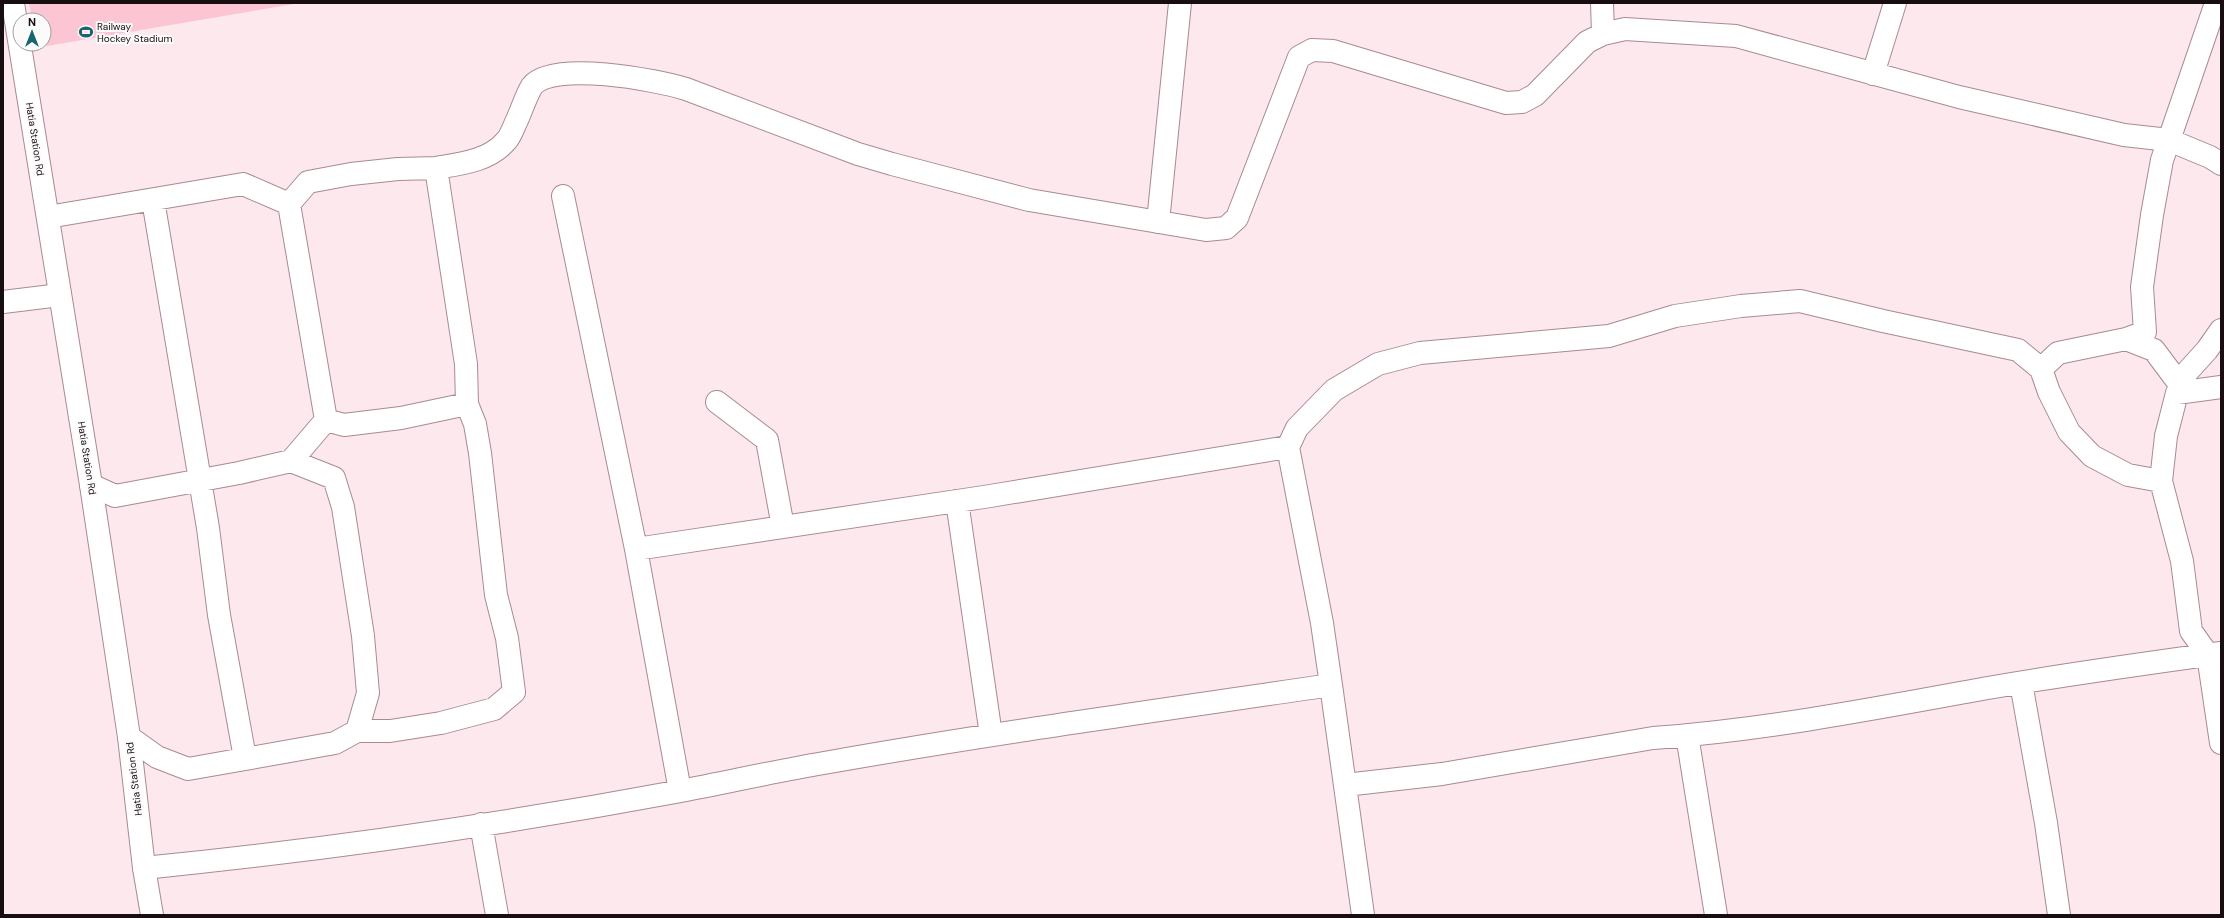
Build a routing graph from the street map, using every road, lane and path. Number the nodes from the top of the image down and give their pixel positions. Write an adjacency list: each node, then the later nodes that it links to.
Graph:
1 (12, 3): 14 (street, Hatia Station Rd)
2 (1180, 3): 15 (street)
3 (1602, 3): 6 (street)
4 (1895, 3): 7 (street)
5 (2216, 3): 8 (street)
6 (1603, 34): 7 (street); 15 (street)
7 (1872, 74): 8 (street)
8 (2170, 140): 9 (street); 19 (street)
9 (2221, 164)
10 (436, 168): 13 (street); 15 (street); 24 (street)
11 (563, 196): 33 (street)
12 (153, 200): 13 (street); 14 (street); 28 (street)
13 (289, 204): 25 (street)
14 (48, 217): 16 (street, Hatia Station Rd)
15 (1158, 222)
16 (60, 295): 17 (street); 30 (street, Hatia Station Rd)
17 (3, 302)
18 (2221, 330): 22 (street)
19 (2126, 339): 20 (street); 22 (street)
20 (2041, 368): 26 (street); 29 (street)
21 (2221, 387): 22 (street)
22 (2177, 388): 29 (street)
23 (717, 402): 32 (street)
24 (467, 404): 25 (street); 37 (street)
25 (326, 420): 27 (street)
26 (1288, 447): 31 (street); 36 (street)
27 (291, 461): 28 (street); 37 (street)
28 (199, 481): 30 (street); 42 (street)
29 (2160, 481): 34 (street)
30 (91, 485): 40 (street, Hatia Station Rd)
31 (956, 500): 32 (street); 38 (street)
32 (783, 527): 33 (street)
33 (636, 549): 44 (street)
34 (2214, 654): 35 (street); 41 (street)
35 (2021, 683): 39 (street); 51 (street)
36 (1331, 685): 38 (street); 43 (street)
37 (357, 731): 42 (street)
38 (991, 735): 44 (street)
39 (1687, 736): 43 (street); 50 (street)
40 (129, 737): 42 (street); 46 (street, Hatia Station Rd)
41 (2221, 743)
42 (245, 758)
43 (1345, 784): 49 (street)
44 (680, 791): 45 (street)
45 (481, 824): 46 (street); 48 (street)
46 (144, 868): 47 (street, Hatia Station Rd)
47 (152, 915)
48 (497, 915)
49 (1363, 915)
50 (1716, 915)
51 (2059, 915)

